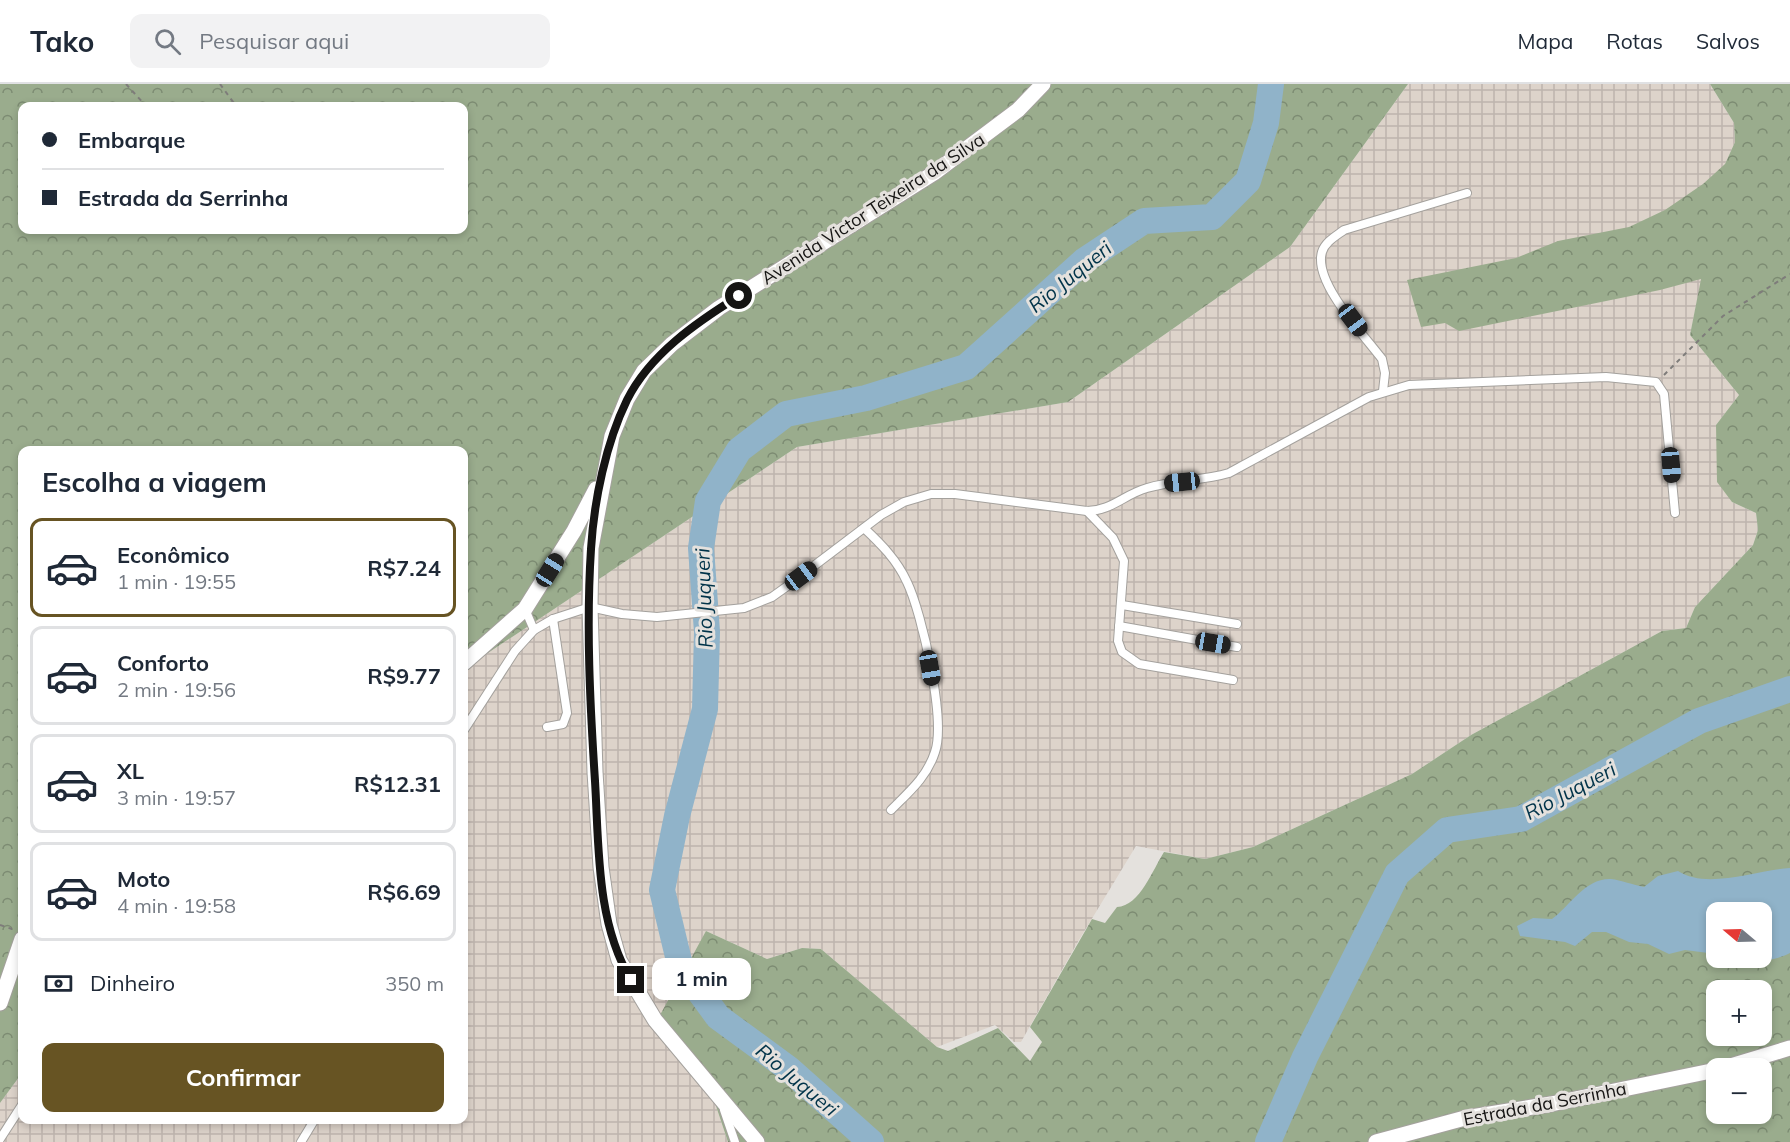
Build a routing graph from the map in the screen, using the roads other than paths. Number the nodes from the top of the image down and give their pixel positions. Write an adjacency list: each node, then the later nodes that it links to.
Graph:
1 (1043, 84): 4 (street, Avenida Victor Teixeira da Silva)
2 (1467, 193): 3 (lane)
3 (1383, 391): 5 (lane); 6 (lane)
4 (604, 473): 9 (street); 10 (street)
5 (1087, 511): 7 (lane); 8 (lane)
6 (1675, 513)
7 (864, 528): 9 (lane); 20 (lane)
8 (1122, 605): 12 (lane); 13 (lane)
9 (590, 607): 11 (lane); 26 (street)
10 (525, 609): 14 (lane); 16 (street)
11 (553, 619): 14 (lane); 19 (lane)
12 (1238, 624)
13 (1119, 626): 15 (lane); 17 (lane)
14 (534, 630): 18 (lane)
15 (1237, 647)
16 (468, 659)
17 (1233, 680)
18 (468, 724)
19 (547, 727)
20 (891, 810)
21 (18, 951): 22 (street)
22 (0, 1003)
23 (1790, 1048): 24 (street)
24 (1758, 1058)
25 (1706, 1072): 33 (street, Estrada da Serrinha)
26 (719, 1094): 31 (lane); 32 (street)
27 (18, 1112): 29 (lane)
28 (312, 1124): 30 (lane)
29 (0, 1139)
30 (301, 1142)
31 (735, 1142)
32 (757, 1142)
33 (1376, 1142)

